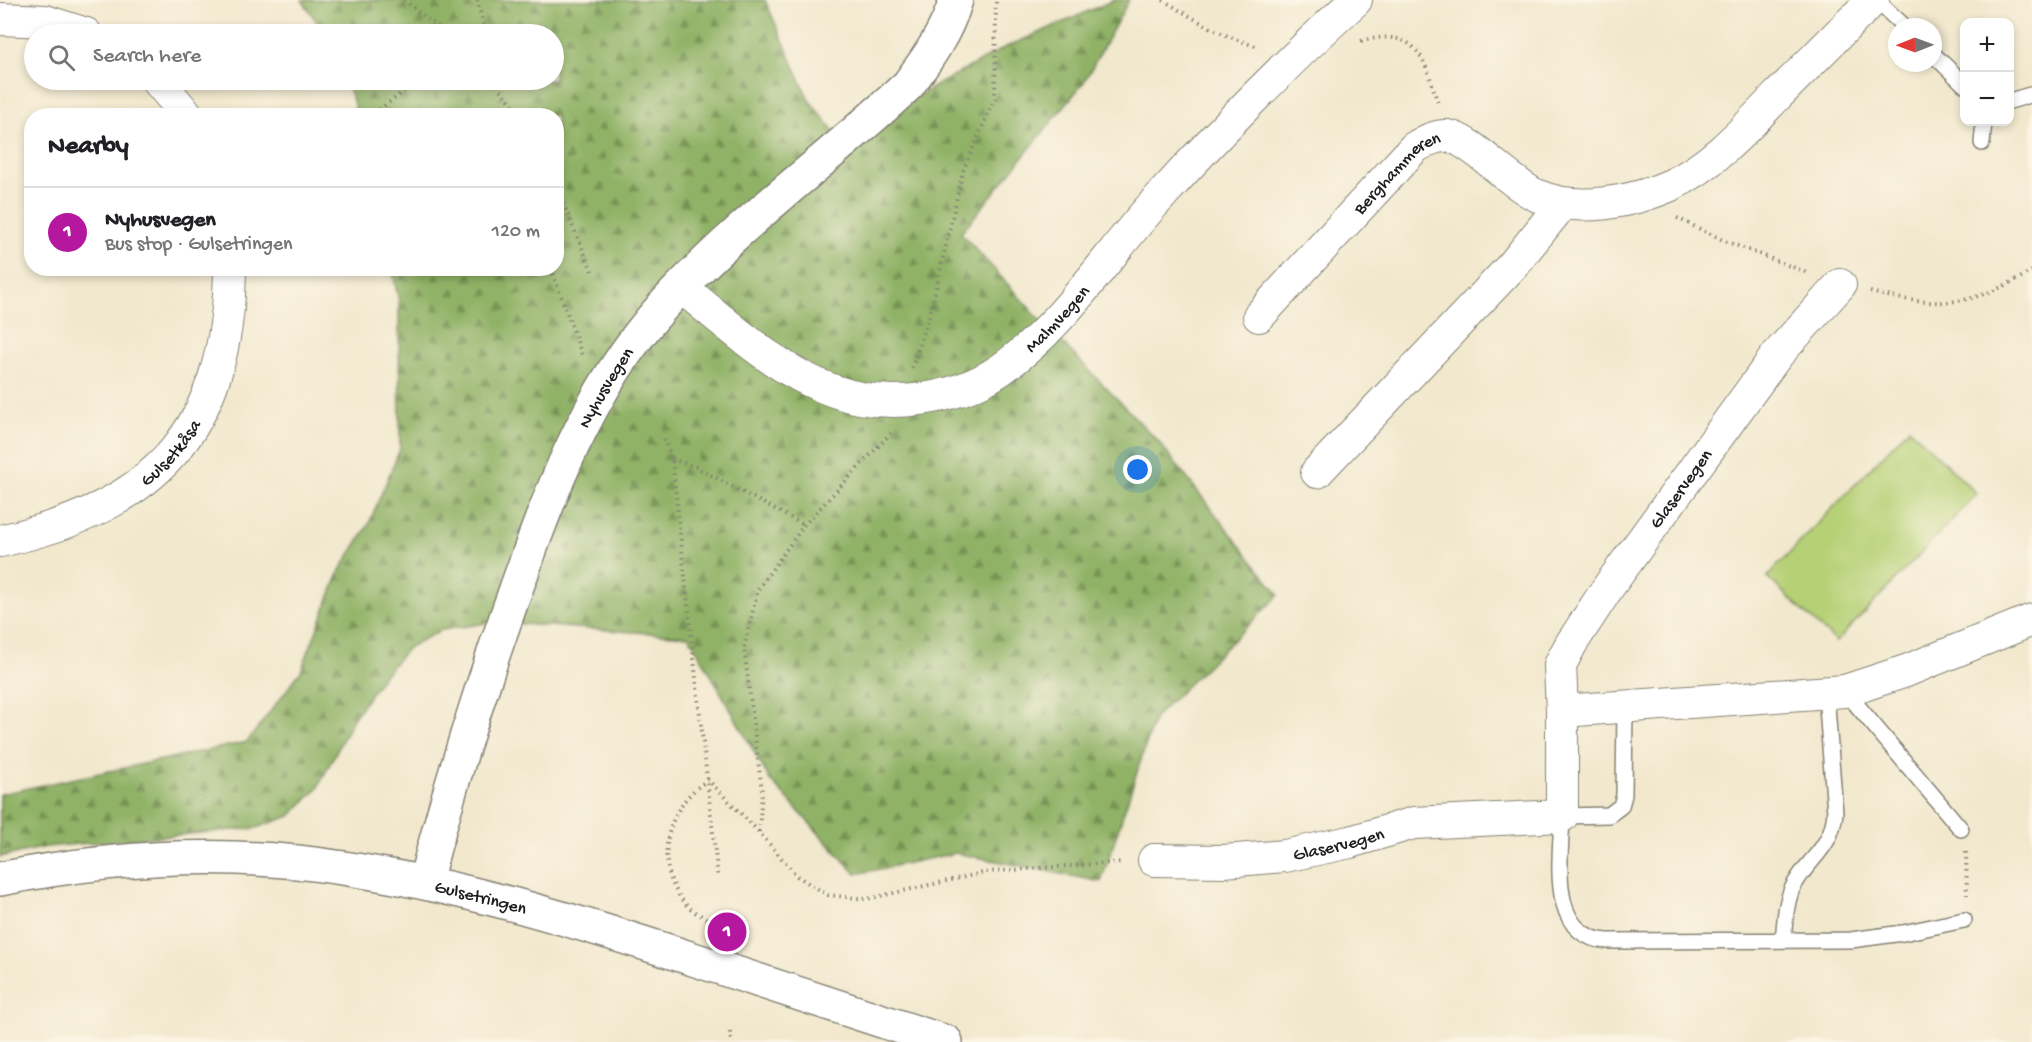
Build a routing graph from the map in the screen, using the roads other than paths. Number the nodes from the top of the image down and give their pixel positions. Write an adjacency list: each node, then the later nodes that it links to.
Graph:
1 (956, 0): 18 (street, Nyhusvegen)
2 (1356, 0): 18 (street, Malmvegen)
3 (1875, 0): 4 (lane); 15 (street, Berghammeren)
4 (1895, 18)
5 (0, 19): 6 (street)
6 (54, 24)
7 (1942, 62): 8 (lane)
8 (1960, 79)
9 (166, 90): 12 (street)
10 (2030, 95): 11 (lane)
11 (2014, 100)
12 (181, 108)
13 (1984, 126): 14 (lane)
14 (1982, 143)
15 (1562, 204): 19 (street, Berghammeren); 20 (street)
16 (230, 276): 21 (street, Gulsetkåsa)
17 (1840, 285): 25 (street, Glaservegen)
18 (681, 287): 30 (street, Nyhusvegen)
19 (1258, 316)
20 (1317, 472)
21 (0, 541)
22 (2032, 620): 23 (street)
23 (1836, 692): 24 (street); 27 (lane); 32 (lane)
24 (1625, 707): 25 (street); 26 (lane)
25 (1562, 711): 26 (street, Glaservegen)
26 (1562, 816): 28 (street, Glaservegen); 32 (lane)
27 (1961, 829)
28 (1154, 860)
29 (0, 879): 30 (street, Gulsetringen)
30 (425, 882): 33 (street, Gulsetringen)
31 (1964, 920): 32 (lane)
32 (1784, 940)
33 (946, 1042)

